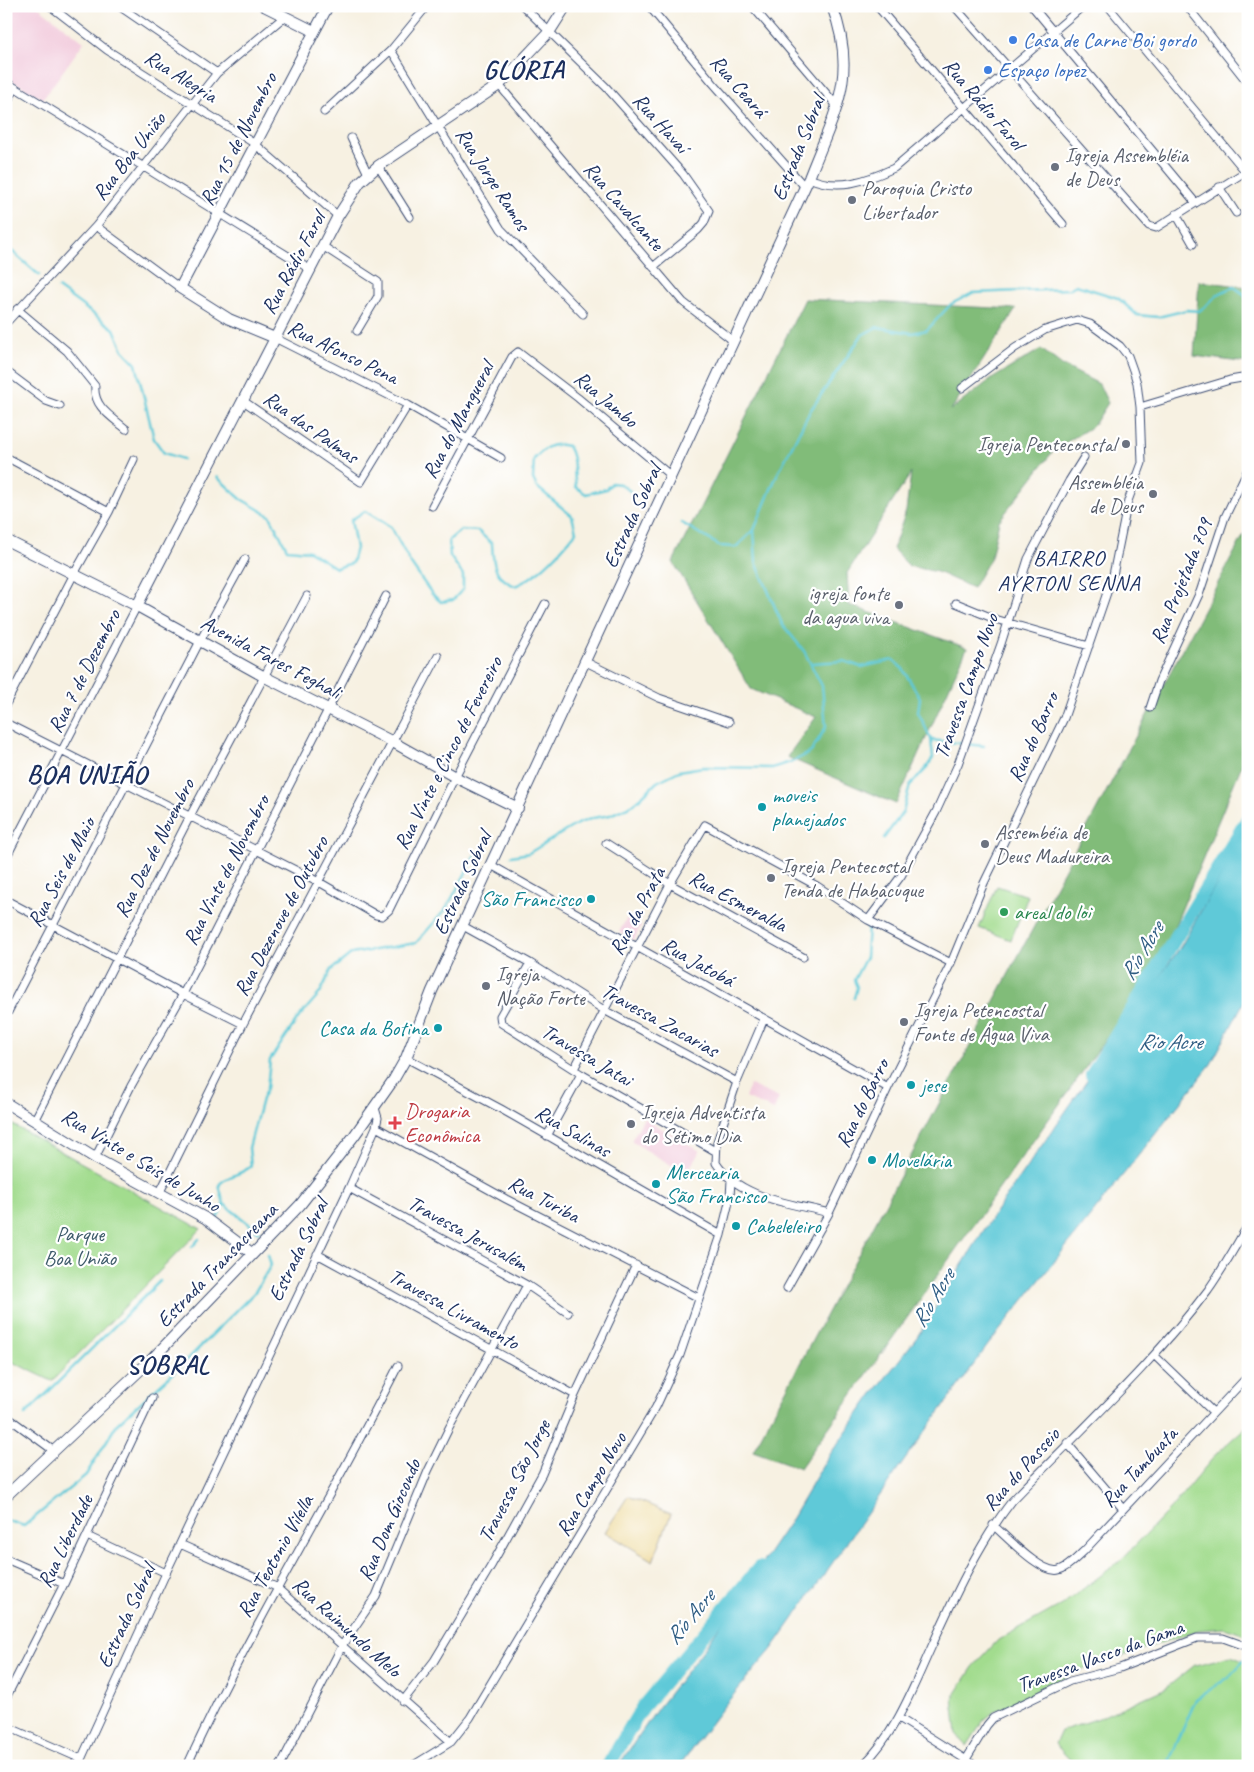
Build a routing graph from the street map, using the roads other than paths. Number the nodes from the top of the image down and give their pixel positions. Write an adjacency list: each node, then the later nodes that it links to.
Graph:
1 (50, 6): 29 (street, Rua Alegria)
2 (119, 6): 23 (street)
3 (264, 6): 17 (street)
4 (328, 6): 18 (street, Rua 15 de Novembro)
5 (427, 6): 21 (street)
6 (523, 6): 19 (street, Rua Havaí)
7 (566, 6): 19 (street, Rua Rádio Farol)
8 (649, 6): 40 (street, Rua Ceará)
9 (752, 6): 30 (street)
10 (832, 6): 30 (street, Estrada Sobral)
11 (877, 6): 31 (street, Rua Rádio Farol)
12 (954, 6): 22 (street)
13 (1032, 6): 20 (street)
14 (1083, 6): 20 (street)
15 (1108, 6): 38 (street)
16 (1187, 6): 25 (street)
17 (284, 17): 18 (street); 23 (street, Rua Boa União)
18 (314, 31): 35 (street, Rua 15 de Novembro)
19 (550, 31): 26 (street, Rua Rádio Farol); 52 (street, Rua Havaí)
20 (1054, 31): 22 (street); 42 (street)
21 (390, 50): 32 (street); 33 (street, Rua Jorge Ramos)
22 (1009, 69): 31 (street); 44 (street)
23 (217, 73): 29 (street, Rua Boa União)
24 (6, 82): 27 (street)
25 (1248, 83)
26 (499, 85): 33 (street, Rua Rádio Farol); 52 (street, Rua Cavalcante)
27 (16, 88): 28 (street); 37 (street)
28 (6, 103)
29 (192, 104): 35 (street, Rua Alegria); 37 (street, Rua Boa União)
30 (837, 106): 40 (street, Estrada Sobral)
31 (965, 108): 40 (street); 48 (street, Rua Rádio Farol)
32 (324, 112)
33 (437, 125): 36 (street, Rua Rádio Farol); 56 (street, Rua Jorge Ramos)
34 (351, 138): 39 (street)
35 (255, 144): 45 (street, Rua 15 de Novembro); 46 (street, Rua Alegria)
36 (378, 166): 39 (street, Rua Rádio Farol); 47 (street)
37 (143, 168): 45 (street); 49 (street, Rua Boa União)
38 (1246, 170): 41 (street)
39 (368, 174): 46 (street, Rua Rádio Farol)
40 (807, 183): 60 (street, Estrada Sobral)
41 (1219, 187): 42 (street); 43 (street)
42 (1195, 202): 44 (street)
43 (1236, 213)
44 (1176, 214): 50 (street)
45 (220, 215): 53 (street); 54 (street, Rua 15 de Novembro)
46 (338, 216): 51 (street, Rua Rádio Farol)
47 (410, 217)
48 (1063, 224)
49 (96, 226): 54 (street, Rua Afonso Pena); 55 (street, Rua Boa União)
50 (1193, 244)
51 (324, 247): 53 (street, Rua Rádio Farol); 58 (street)
52 (653, 267): 60 (street, Rua Cavalcante)
53 (311, 270): 59 (street, Rua Rádio Farol)
54 (180, 288): 59 (street, Rua Afonso Pena)
55 (17, 309): 57 (street, Rua Boa União); 69 (street)
56 (583, 314)
57 (6, 323)
58 (357, 331)
59 (275, 338): 65 (street, Rua Rádio Farol); 66 (street, Rua Afonso Pena)
60 (732, 340): 76 (street, Estrada Sobral)
61 (517, 353): 70 (street, Rua do Mangueral); 76 (street, Rua Jambo)
62 (6, 371): 67 (street)
63 (1248, 377): 68 (street)
64 (962, 388): 68 (street, Rua do Barro)
65 (242, 400): 66 (street, Rua das Palmas); 86 (street, Rua Rádio Farol)
66 (408, 405): 70 (street, Rua Afonso Pena)
67 (60, 406)
68 (1140, 407): 89 (street, Rua do Barro)
69 (126, 429)
70 (468, 441): 74 (street, Rua Afonso Pena); 77 (street, Rua do Mangueral)
71 (6, 457): 78 (street)
72 (1084, 457): 87 (street, Travessa Campo Novo)
73 (134, 458): 78 (street)
74 (500, 458)
75 (1248, 469): 94 (street, Rua Projetada 709)
76 (671, 476): 91 (street, Estrada Sobral)
77 (432, 506)
78 (109, 512): 81 (street)
79 (7, 542): 81 (street, Avenida Fares Feghali)
80 (245, 559): 88 (street, Rua Seis de Maio)
81 (74, 574): 86 (street, Avenida Fares Feghali); 93 (street)
82 (308, 596): 92 (street, Rua Dez de Novembro)
83 (386, 596): 95 (street, Rua Vinte de Novembro)
84 (956, 603): 87 (street)
85 (545, 604): 100 (street, Rua Vinte e Cinco de Fevereiro)
86 (137, 606): 88 (street, Avenida Fares Feghali); 99 (street, Rua 7 de Dezembro)
87 (1008, 624): 89 (street); 111 (street, Travessa Campo Novo)
88 (200, 641): 92 (street, Avenida Fares Feghali); 101 (street, Rua Seis de Maio)
89 (1089, 646): 118 (street, Rua do Barro)
90 (438, 656): 98 (street, Rua Dezenove de Outubro)
91 (586, 662): 96 (street); 102 (street, Estrada Sobral)
92 (263, 676): 95 (street, Avenida Fares Feghali); 103 (street, Rua Dez de Novembro)
93 (6, 704)
94 (1150, 708)
95 (329, 709): 98 (street, Avenida Fares Feghali); 105 (street, Rua Vinte de Novembro)
96 (729, 722)
97 (6, 723): 99 (street)
98 (391, 741): 100 (street, Avenida Fares Feghali); 108 (street, Rua Dezenove de Outubro)
99 (62, 753): 101 (street); 106 (street, Rua 7 de Dezembro)
100 (455, 777): 102 (street, Avenida Fares Feghali); 108 (street, Rua Vinte e Cinco de Fevereiro)
101 (127, 784): 103 (street); 112 (street, Rua Seis de Maio)
102 (518, 808): 107 (street, Estrada Sobral)
103 (188, 818): 105 (street); 116 (street, Rua Dez de Novembro)
104 (606, 843): 109 (street, Rua Esmeralda)
105 (255, 851): 108 (street); 119 (street, Rua Vinte de Novembro)
106 (6, 858)
107 (491, 865): 113 (street, Estrada Sobral); 114 (street, Rua Jatobá)
108 (319, 882): 123 (street, Rua Dezenove de Outubro)
109 (670, 884): 111 (street, Rua da Prata); 114 (street, Rua da Prata); 115 (street, Rua Esmeralda)
110 (6, 900): 112 (street)
111 (868, 920): 118 (street)
112 (53, 924): 116 (street); 121 (street, Rua Seis de Maio)
113 (463, 926): 117 (street, Travessa Zacarias); 124 (street, Estrada Sobral)
114 (637, 948): 120 (street, Rua da Prata); 122 (street, Rua Jatobá)
115 (803, 956)
116 (117, 958): 119 (street); 131 (street, Rua Dez de Novembro)
117 (530, 963): 120 (street, Travessa Zacarias); 125 (street, Travessa Jatai)
118 (952, 963): 128 (street, Rua do Barro)
119 (183, 994): 123 (street); 135 (street, Rua Vinte de Novembro)
120 (604, 1010): 125 (street, Rua da Prata); 127 (street, Travessa Zacarias)
121 (6, 1016)
122 (764, 1019): 127 (street); 128 (street, Rua Jatobá)
123 (243, 1024): 138 (street, Rua Dezenove de Outubro)
124 (406, 1058): 130 (street, Estrada Sobral); 133 (street, Rua Salinas)
125 (574, 1069): 126 (street, Travessa Jatai)
126 (581, 1074): 133 (street); 134 (street, Travessa Jatai)
127 (738, 1082): 134 (street)
128 (888, 1088): 139 (street, Rua do Barro)
129 (6, 1102): 131 (street, Rua Vinte e Seis de Junho)
130 (375, 1108): 132 (street, Estrada Sobral); 142 (street, Estrada Transacreana)
131 (35, 1119): 135 (street, Rua Vinte e Seis de Junho)
132 (376, 1127): 137 (street, Estrada Sobral); 144 (street, Rua Turiba)
133 (547, 1136): 141 (street, Rua Salinas)
134 (715, 1151): 136 (street)
135 (95, 1158): 138 (street, Rua Vinte e Seis de Junho)
136 (731, 1180): 139 (street); 141 (street, Rua Campo Novo)
137 (349, 1188): 143 (street, Estrada Sobral); 145 (street, Travessa Jerusalém)
138 (159, 1194): 142 (street, Rua Vinte e Seis de Junho)
139 (830, 1213): 146 (street, Rua do Barro)
140 (1248, 1225): 150 (street, Rua do Passeio)
141 (721, 1235): 147 (street, Rua Campo Novo)
142 (253, 1254): 158 (street, Estrada Transacreana)
143 (317, 1254): 149 (street, Travessa Livramento); 163 (street, Estrada Sobral)
144 (636, 1265): 147 (street, Rua Turiba); 153 (street, Travessa São Jorge)
145 (527, 1285): 148 (street, Travessa Jerusalém); 149 (street, Rua Dom Giocondo)
146 (787, 1288)
147 (699, 1298): 174 (street, Rua Campo Novo)
148 (568, 1313)
149 (491, 1348): 153 (street, Travessa Livramento); 168 (street, Rua Dom Giocondo)
150 (1154, 1355): 155 (street); 157 (street, Rua do Passeio)
151 (398, 1366): 167 (street, Rua Teotonio Vilella)
152 (1248, 1376): 155 (street, Rua Tambuata)
153 (575, 1395): 171 (street, Travessa São Jorge)
154 (152, 1398): 162 (street, Rua Liberdade)
155 (1213, 1412): 160 (street, Rua Tambuata)
156 (6, 1416): 158 (street)
157 (1067, 1443): 160 (street); 161 (street, Rua do Passeio)
158 (54, 1451): 159 (street, Estrada Transacreana)
159 (6, 1496)
160 (1123, 1509): 161 (street, Rua Tambuata)
161 (994, 1525): 172 (street, Rua do Passeio)
162 (87, 1536): 165 (street); 166 (street, Rua Liberdade)
163 (180, 1544): 165 (street, Estrada Sobral); 167 (street, Rua Raimundo Melo)
164 (6, 1559): 166 (street)
165 (166, 1573): 176 (street, Estrada Sobral)
166 (64, 1584): 170 (street, Rua Liberdade)
167 (276, 1587): 168 (street, Rua Raimundo Melo); 177 (street, Rua Teotonio Vilella)
168 (343, 1644): 171 (street, Rua Raimundo Melo); 178 (street, Rua Dom Giocondo)
169 (1248, 1647): 175 (street, Travessa Vasco da Gama)
170 (6, 1698)
171 (403, 1701): 174 (street, Rua Raimundo Melo)
172 (900, 1718): 175 (street); 180 (street, Rua do Passeio)
173 (6, 1726): 176 (street)
174 (451, 1742): 179 (street, Rua Campo Novo)
175 (968, 1760): 181 (street, Travessa Vasco da Gama); 182 (street)
176 (80, 1762)
177 (187, 1766)
178 (280, 1766)
179 (412, 1766)
180 (862, 1766)
181 (962, 1766)
182 (976, 1766)

